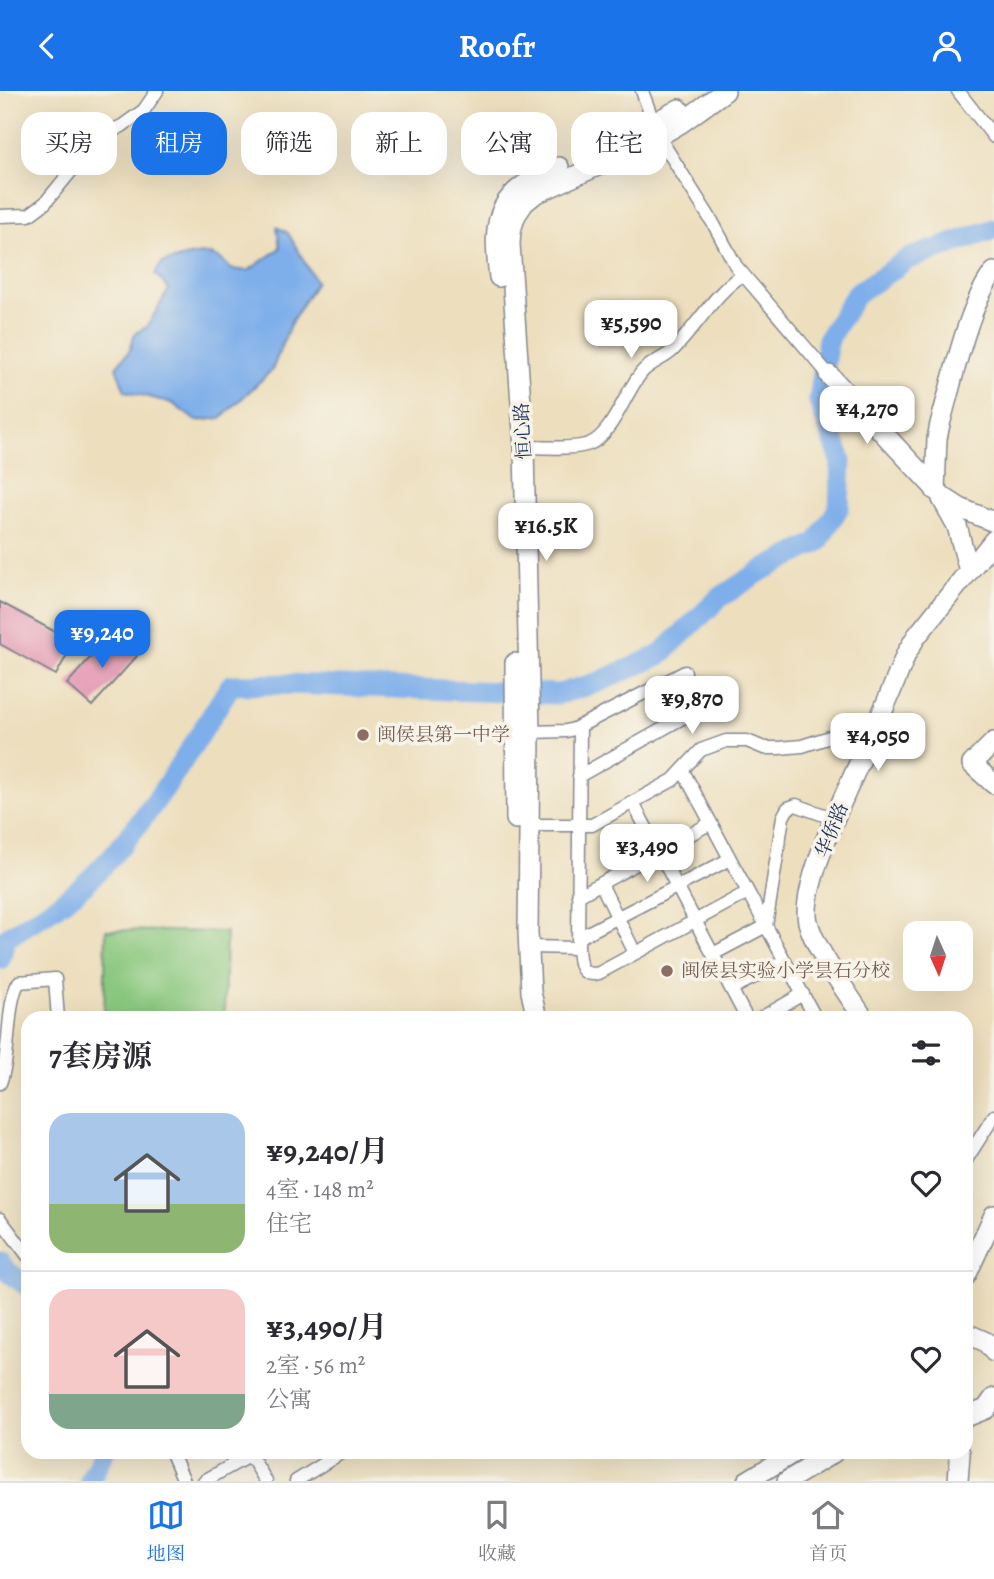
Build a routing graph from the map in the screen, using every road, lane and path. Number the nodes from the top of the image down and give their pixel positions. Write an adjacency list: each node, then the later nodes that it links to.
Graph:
1 (157, 91): 13 (street)
2 (642, 91): 6 (street)
3 (704, 91): 7 (main road, 恒心路)
4 (725, 91): 8 (main road, 恒心路)
5 (958, 91): 9 (street)
6 (650, 112)
7 (667, 120)
8 (667, 124)
9 (994, 137)
10 (667, 149): 15 (street)
11 (571, 164): 23 (main road, 恒心路)
12 (571, 175): 17 (main road, 恒心路)
13 (0, 216)
14 (994, 272): 18 (main road)
15 (742, 275): 16 (street); 17 (street)
16 (823, 369): 18 (main road)
17 (524, 447): 23 (main road, 恒心路)
18 (935, 490): 19 (main road); 21 (main road)
19 (994, 522)
20 (994, 540): 21 (main road, 华侨路)
21 (970, 571): 29 (main road, 华侨路)
22 (685, 672): 26 (street)
23 (522, 680): 24 (main road, 恒心路)
24 (522, 706): 27 (main road, 恒心路); 55 (main road, 恒心路)
25 (700, 709): 31 (street)
26 (580, 726): 27 (street); 31 (street)
27 (530, 732): 36 (main road, 恒心路)
28 (994, 742): 32 (main road)
29 (866, 750): 30 (street); 34 (main road, 华侨路)
30 (683, 771): 33 (street); 35 (street)
31 (579, 776): 37 (street)
32 (994, 784)
33 (633, 803): 37 (street); 38 (street)
34 (835, 819): 46 (street); 60 (main road, 华侨路)
35 (711, 823): 38 (street); 39 (street)
36 (529, 825): 37 (street); 48 (main road, 恒心路)
37 (578, 825): 43 (street)
38 (659, 852): 40 (street); 41 (street)
39 (730, 859): 41 (street); 42 (street)
40 (601, 884): 43 (street); 44 (street)
41 (677, 887): 44 (street); 45 (street)
42 (748, 892): 45 (street); 46 (street)
43 (578, 896): 47 (street)
44 (618, 918): 47 (street); 49 (street)
45 (695, 920): 49 (street); 50 (street)
46 (766, 926): 50 (street); 51 (street)
47 (578, 943): 48 (street); 49 (street)
48 (529, 947): 56 (main road, 恒心路)
49 (635, 953)
50 (713, 954): 52 (street)
51 (785, 961): 52 (street); 53 (street)
52 (731, 989): 57 (street)
53 (803, 994): 58 (street); 59 (street)
54 (57, 1011): 61 (street)
55 (524, 1011)
56 (535, 1011)
57 (743, 1011)
58 (774, 1011)
59 (812, 1011)
60 (859, 1011)
61 (0, 1083)
62 (994, 1116): 63 (street)
63 (973, 1149)
64 (994, 1215): 67 (main road)
65 (0, 1219): 66 (street)
66 (21, 1247)
67 (973, 1261)
68 (973, 1336): 69 (main road)
69 (991, 1344)
70 (991, 1406): 71 (main road)
71 (973, 1414)
72 (175, 1459): 80 (street)
73 (243, 1459): 81 (street)
74 (254, 1459): 82 (street)
75 (331, 1459): 83 (street)
76 (781, 1459): 84 (main road)
77 (823, 1459): 85 (main road)
78 (948, 1459): 86 (main road)
79 (960, 1459): 87 (main road)
80 (184, 1481)
81 (204, 1481)
82 (265, 1481)
83 (296, 1481)
84 (747, 1481)
85 (787, 1481)
86 (948, 1481)
87 (958, 1481)

